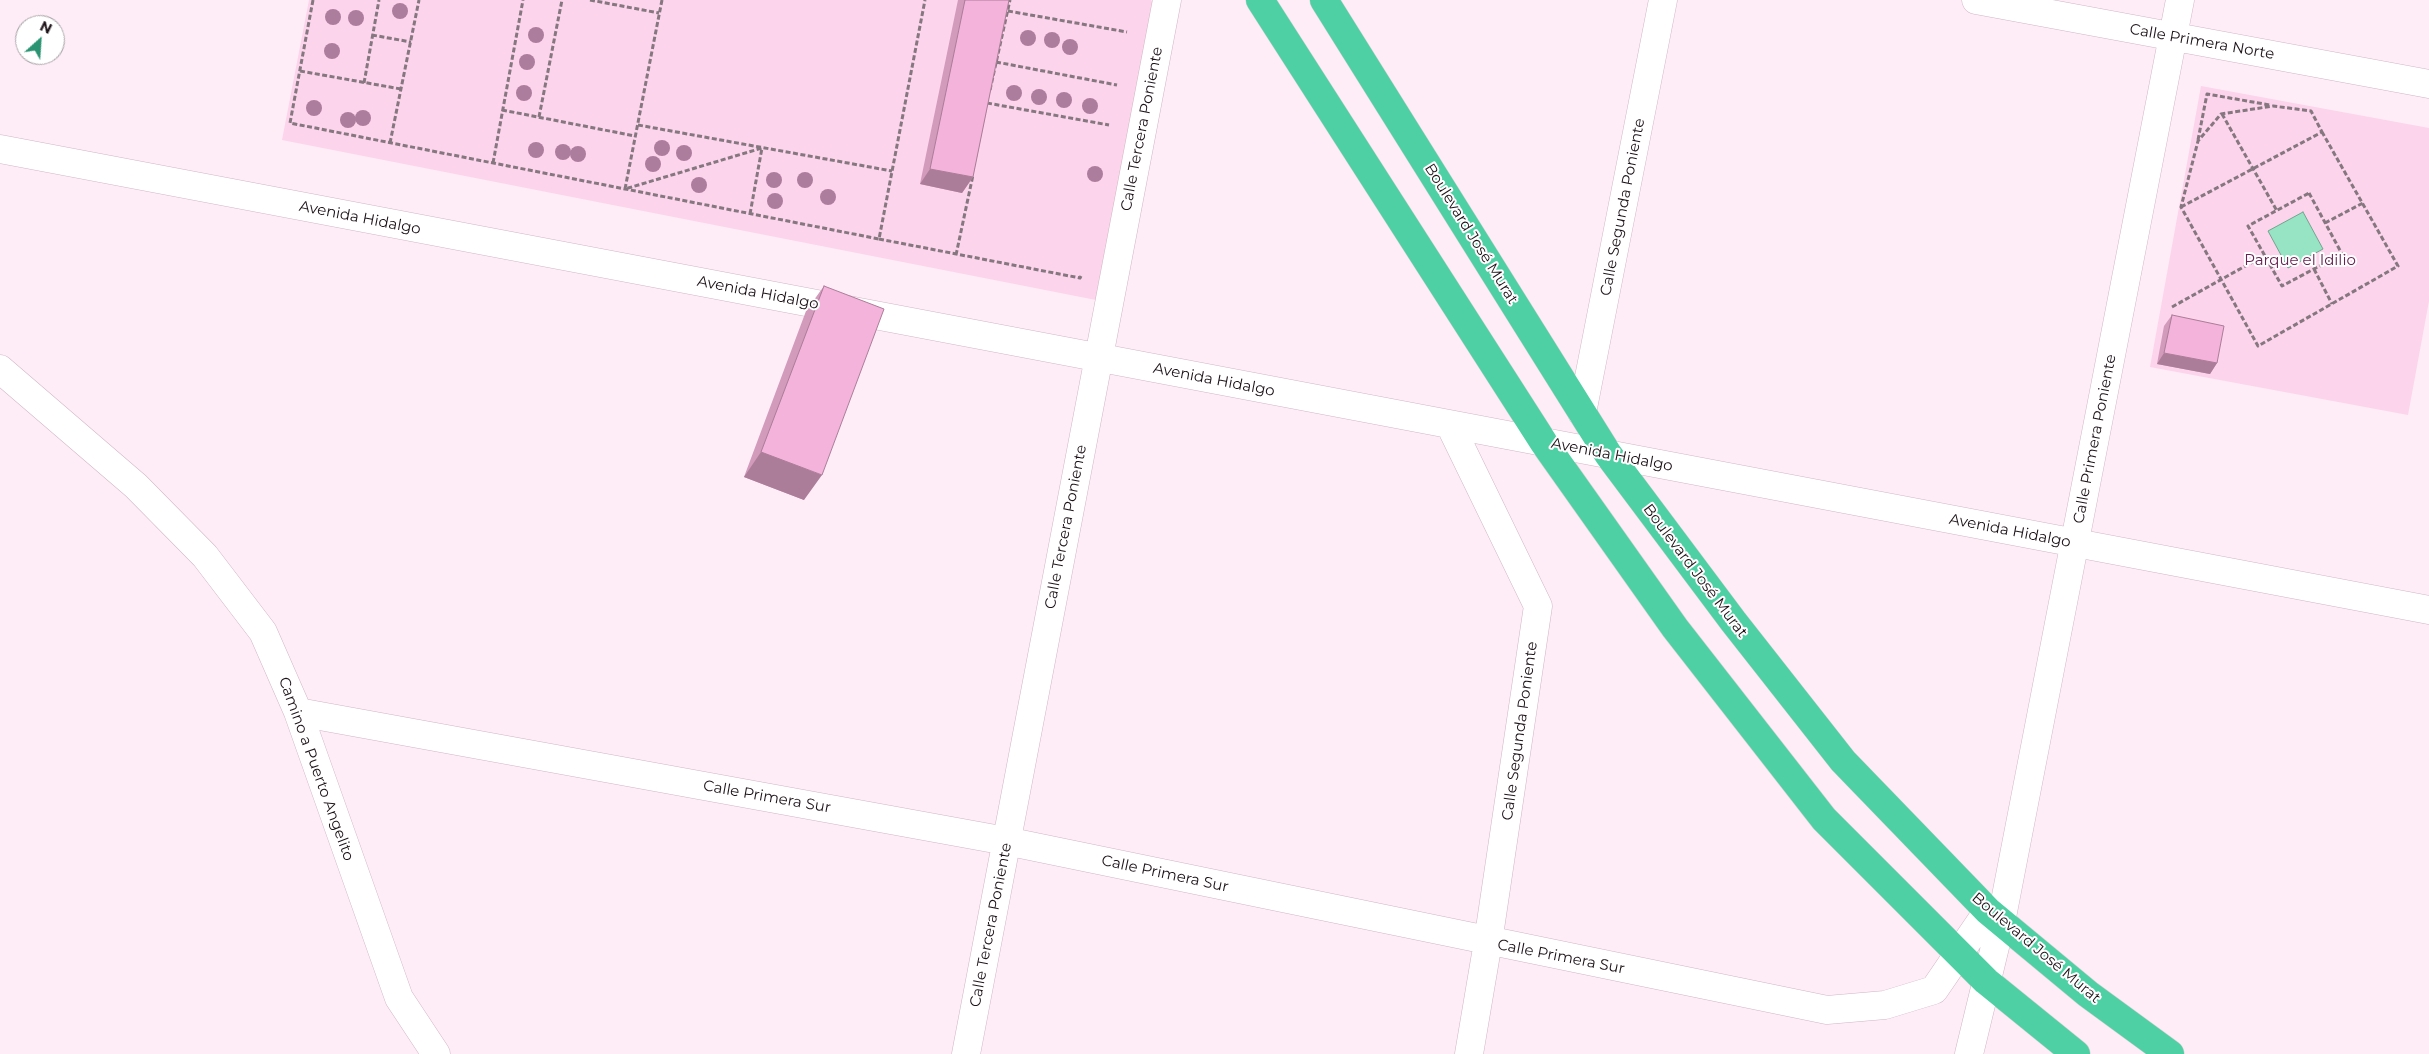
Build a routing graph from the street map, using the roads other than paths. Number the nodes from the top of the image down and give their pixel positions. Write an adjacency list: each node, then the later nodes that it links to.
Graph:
1 (1167, 0): 10 (street, Calle Tercera Poniente)
2 (1260, 0): 14 (highway)
3 (1324, 0): 12 (highway, Boulevard José Murat)
4 (1663, 0): 12 (street, Calle Segunda Poniente)
5 (1976, 0): 7 (street, Calle Primera Norte)
6 (2180, 0): 7 (street, Calle Primera Poniente)
7 (2173, 37): 8 (street, Calle Primera Norte); 16 (street, Calle Primera Poniente)
8 (2429, 84)
9 (0, 149): 10 (street, Avenida Hidalgo)
10 (1099, 358): 13 (street, Avenida Hidalgo); 19 (street, Calle Tercera Poniente)
11 (0, 369): 18 (street, Camino a Puerto Angelito)
12 (1582, 414): 15 (highway, Boulevard José Murat)
13 (1450, 425): 14 (street, Avenida Hidalgo); 21 (street, Calle Segunda Poniente)
14 (1544, 442): 15 (street, Avenida Hidalgo); 22 (highway)
15 (1608, 454): 16 (street, Avenida Hidalgo); 20 (highway, Boulevard José Murat)
16 (2075, 543): 17 (street, Avenida Hidalgo); 20 (street, Calle Primera Poniente)
17 (2429, 610)
18 (298, 712): 19 (street, Calle Primera Sur); 24 (street, Camino a Puerto Angelito)
19 (1006, 841): 21 (street, Calle Primera Sur); 25 (street, Calle Tercera Poniente)
20 (1995, 917): 22 (street, Calle Primera Sur); 23 (street, Calle Primera Poniente); 29 (highway, Boulevard José Murat)
21 (1488, 942): 22 (street, Calle Primera Sur); 26 (street, Calle Segunda Poniente)
22 (1958, 955): 23 (highway)
23 (1986, 981): 27 (street, Calle Primera Poniente); 28 (highway)
24 (436, 1054)
25 (966, 1054)
26 (1469, 1054)
27 (1969, 1054)
28 (2076, 1054)
29 (2170, 1054)

